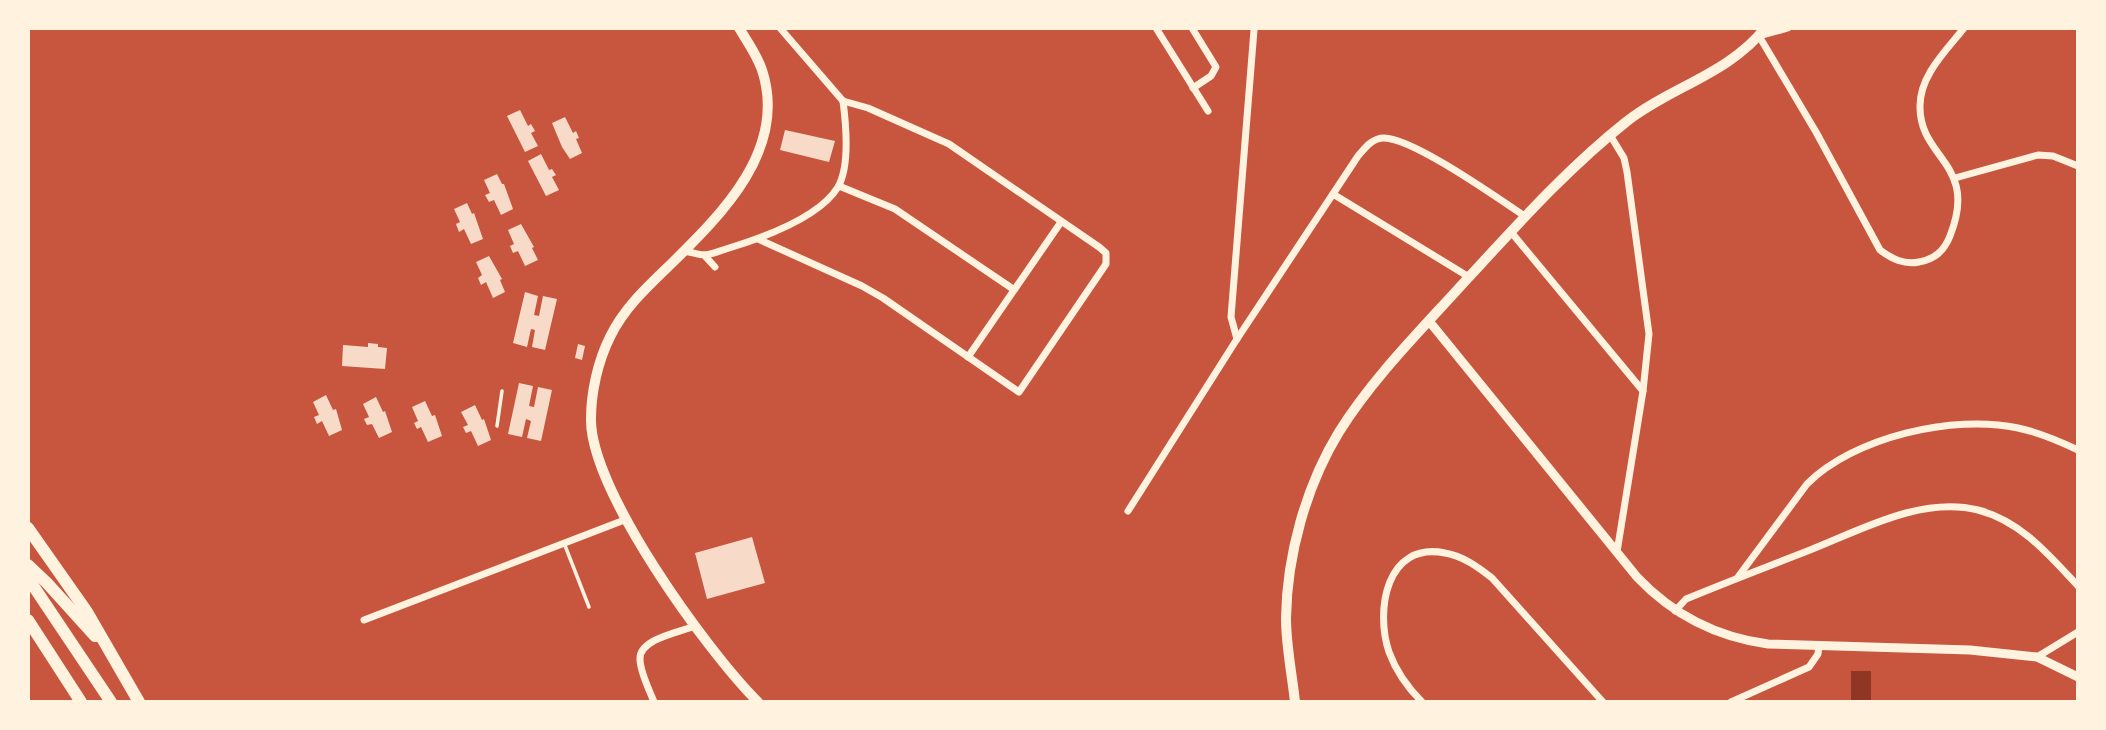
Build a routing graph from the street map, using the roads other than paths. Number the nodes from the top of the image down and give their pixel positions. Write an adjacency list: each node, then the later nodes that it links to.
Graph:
1 (739, 28): 21 (main road)
2 (780, 28): 10 (street)
3 (1156, 28): 9 (street)
4 (1192, 28): 9 (street)
5 (1788, 28): 8 (street)
6 (1964, 28): 14 (street)
7 (1254, 30): 27 (street)
8 (1762, 32): 12 (main road); 14 (street)
9 (1193, 88): 11 (street)
10 (843, 102): 15 (street); 18 (street)
11 (1208, 111)
12 (1610, 135): 17 (main road); 30 (street)
13 (2078, 166): 14 (street)
14 (1955, 178)
15 (839, 186): 20 (street); 25 (street)
16 (1333, 194): 17 (street); 24 (street); 27 (street)
17 (1526, 217): 19 (main road)
18 (1061, 222): 25 (street); 28 (street)
19 (1511, 232): 24 (main road); 30 (street)
20 (758, 239): 22 (street); 28 (street)
21 (684, 251): 22 (street); 34 (main road)
22 (704, 255): 23 (street)
23 (715, 267)
24 (1469, 277): 26 (main road)
25 (1013, 289): 28 (street)
26 (1429, 321): 37 (street); 57 (main road)
27 (1237, 339): 33 (street)
28 (968, 357)
29 (502, 391): 31 (lane)
30 (1643, 391): 37 (street)
31 (497, 426)
32 (2078, 450): 40 (street)
33 (1128, 511)
34 (627, 519): 36 (street); 46 (main road)
35 (28, 528): 49 (highway)
36 (564, 543): 42 (lane); 45 (street)
37 (1617, 552): 43 (street)
38 (28, 565): 49 (highway)
39 (28, 578): 53 (highway)
40 (1738, 578): 41 (street); 43 (street)
41 (2078, 586)
42 (589, 607)
43 (1675, 611): 48 (street)
44 (28, 620): 52 (highway)
45 (364, 620)
46 (695, 626): 55 (street); 56 (main road)
47 (2078, 632): 50 (street)
48 (1819, 646): 50 (street); 60 (street)
49 (114, 657): 54 (highway)
50 (2037, 657): 51 (street)
51 (2078, 677)
52 (81, 702)
53 (111, 702)
54 (139, 702)
55 (654, 702)
56 (758, 702)
57 (1295, 702)
58 (1422, 702): 59 (street)
59 (1604, 702)
60 (1731, 702)

